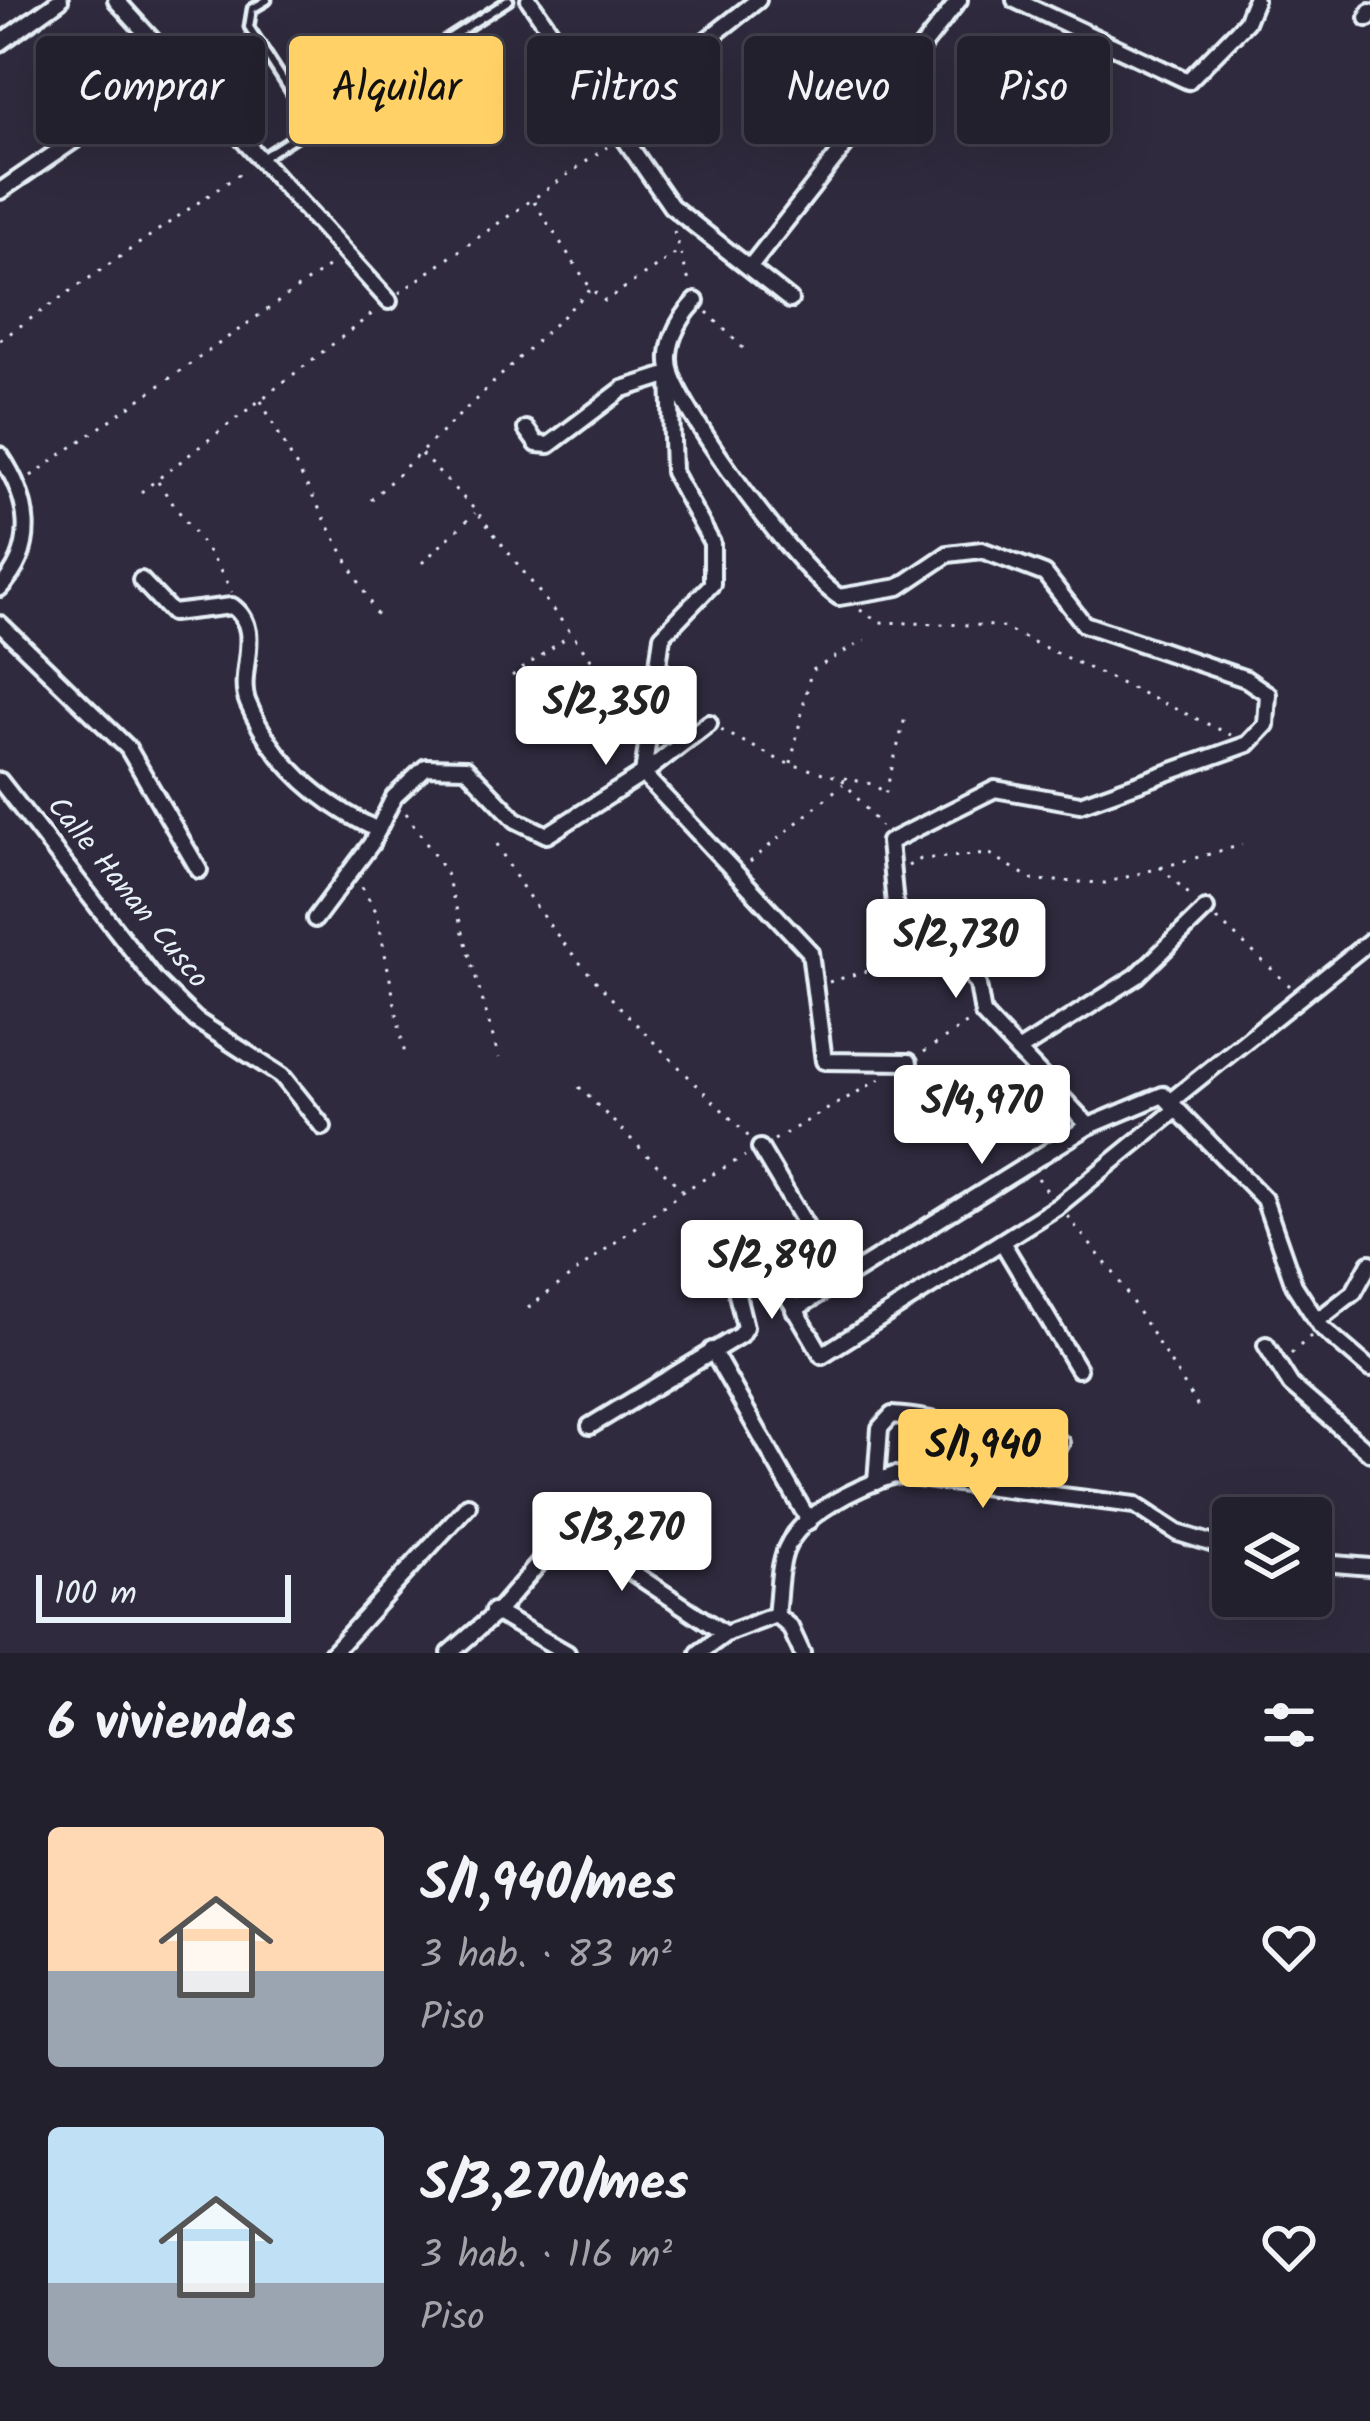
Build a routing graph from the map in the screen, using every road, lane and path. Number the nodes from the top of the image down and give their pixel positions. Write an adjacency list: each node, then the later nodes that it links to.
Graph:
1 (60, 0): 16 (street)
2 (116, 0): 12 (street)
3 (267, 0): 17 (lane)
4 (509, 0): 13 (lane)
5 (529, 0): 14 (street)
6 (758, 0): 15 (street)
7 (1015, 0): 11 (street)
8 (1049, 0): 11 (street)
9 (1255, 0): 11 (street)
10 (955, 1): 27 (street)
11 (1039, 15)
12 (148, 36)
13 (452, 36)
14 (553, 36)
15 (712, 36)
16 (0, 43)
17 (289, 89)
18 (289, 140): 22 (lane)
19 (69, 144): 23 (street)
20 (246, 144): 22 (street)
21 (626, 144): 27 (street)
22 (260, 159): 26 (street); 32 (path)
23 (0, 191)
24 (533, 200): 28 (path)
25 (678, 252): 28 (path)
26 (346, 254): 30 (street); 39 (path)
27 (750, 268): 29 (street)
28 (591, 289): 36 (path)
29 (790, 300)
30 (388, 301)
31 (696, 301): 33 (street)
32 (0, 340)
33 (670, 374): 35 (street); 46 (street); 57 (street)
34 (260, 400): 47 (path)
35 (526, 429)
36 (420, 453): 40 (path); 41 (path)
37 (0, 454): 39 (street)
38 (157, 480): 45 (path)
39 (20, 484): 44 (street)
40 (371, 500)
41 (476, 512): 42 (path); 49 (path)
42 (422, 563)
43 (141, 580): 62 (street)
44 (0, 588)
45 (233, 593)
46 (839, 597): 55 (path); 55 (street)
47 (380, 621)
48 (0, 624): 66 (street)
49 (572, 634): 51 (path); 52 (path)
50 (865, 640): 56 (path)
51 (512, 676)
52 (609, 682)
53 (906, 714): 58 (path)
54 (709, 723): 56 (path); 57 (street)
55 (1248, 744): 68 (street)
56 (791, 764): 58 (path)
57 (643, 774): 60 (street); 69 (street)
58 (843, 780): 61 (path); 69 (path)
59 (0, 781): 83 (street, Calle Hanan Cusco)
60 (394, 797): 62 (street); 77 (path)
61 (879, 819)
62 (378, 830): 67 (street)
63 (497, 844): 84 (path)
64 (1242, 845): 65 (path)
65 (1158, 865): 68 (path); 70 (path)
66 (199, 870)
67 (352, 870): 71 (street); 78 (path)
68 (890, 874): 73 (street)
69 (734, 875): 74 (street)
70 (1206, 909): 75 (path); 76 (street)
71 (315, 920)
72 (1370, 941): 75 (street)
73 (937, 950): 74 (path); 76 (street)
74 (815, 986): 79 (street)
75 (1300, 995): 81 (street)
76 (1018, 1051): 82 (street)
77 (499, 1058)
78 (406, 1060)
79 (910, 1062)
80 (579, 1087): 86 (path)
81 (1175, 1105): 82 (street); 87 (street); 92 (street)
82 (1089, 1126): 85 (street)
83 (323, 1127)
84 (760, 1148): 89 (street)
85 (1029, 1167): 87 (path); 91 (street)
86 (683, 1191)
87 (1058, 1206): 88 (street); 98 (path)
88 (1002, 1242): 91 (street); 96 (street)
89 (768, 1263): 91 (street); 94 (street)
90 (1370, 1263): 92 (street)
91 (794, 1310)
92 (1320, 1323): 95 (path); 97 (street)
93 (1266, 1346): 95 (street)
94 (712, 1350): 99 (street); 105 (street)
95 (1278, 1365): 101 (street)
96 (1078, 1369)
97 (1370, 1369)
98 (1201, 1410)
99 (590, 1426)
100 (1061, 1443): 102 (street)
101 (1370, 1453)
102 (876, 1481): 105 (street); 107 (street)
103 (468, 1505): 113 (street)
104 (548, 1516): 106 (street)
105 (809, 1521): 111 (street)
106 (568, 1532): 110 (street); 112 (street)
107 (1212, 1544)
108 (1332, 1564): 109 (street)
109 (1370, 1567)
110 (493, 1611): 114 (street); 115 (street)
111 (776, 1615): 112 (street); 117 (street)
112 (725, 1634): 116 (street)
113 (332, 1653)
114 (450, 1653)
115 (567, 1653)
116 (699, 1653)
117 (802, 1653)

